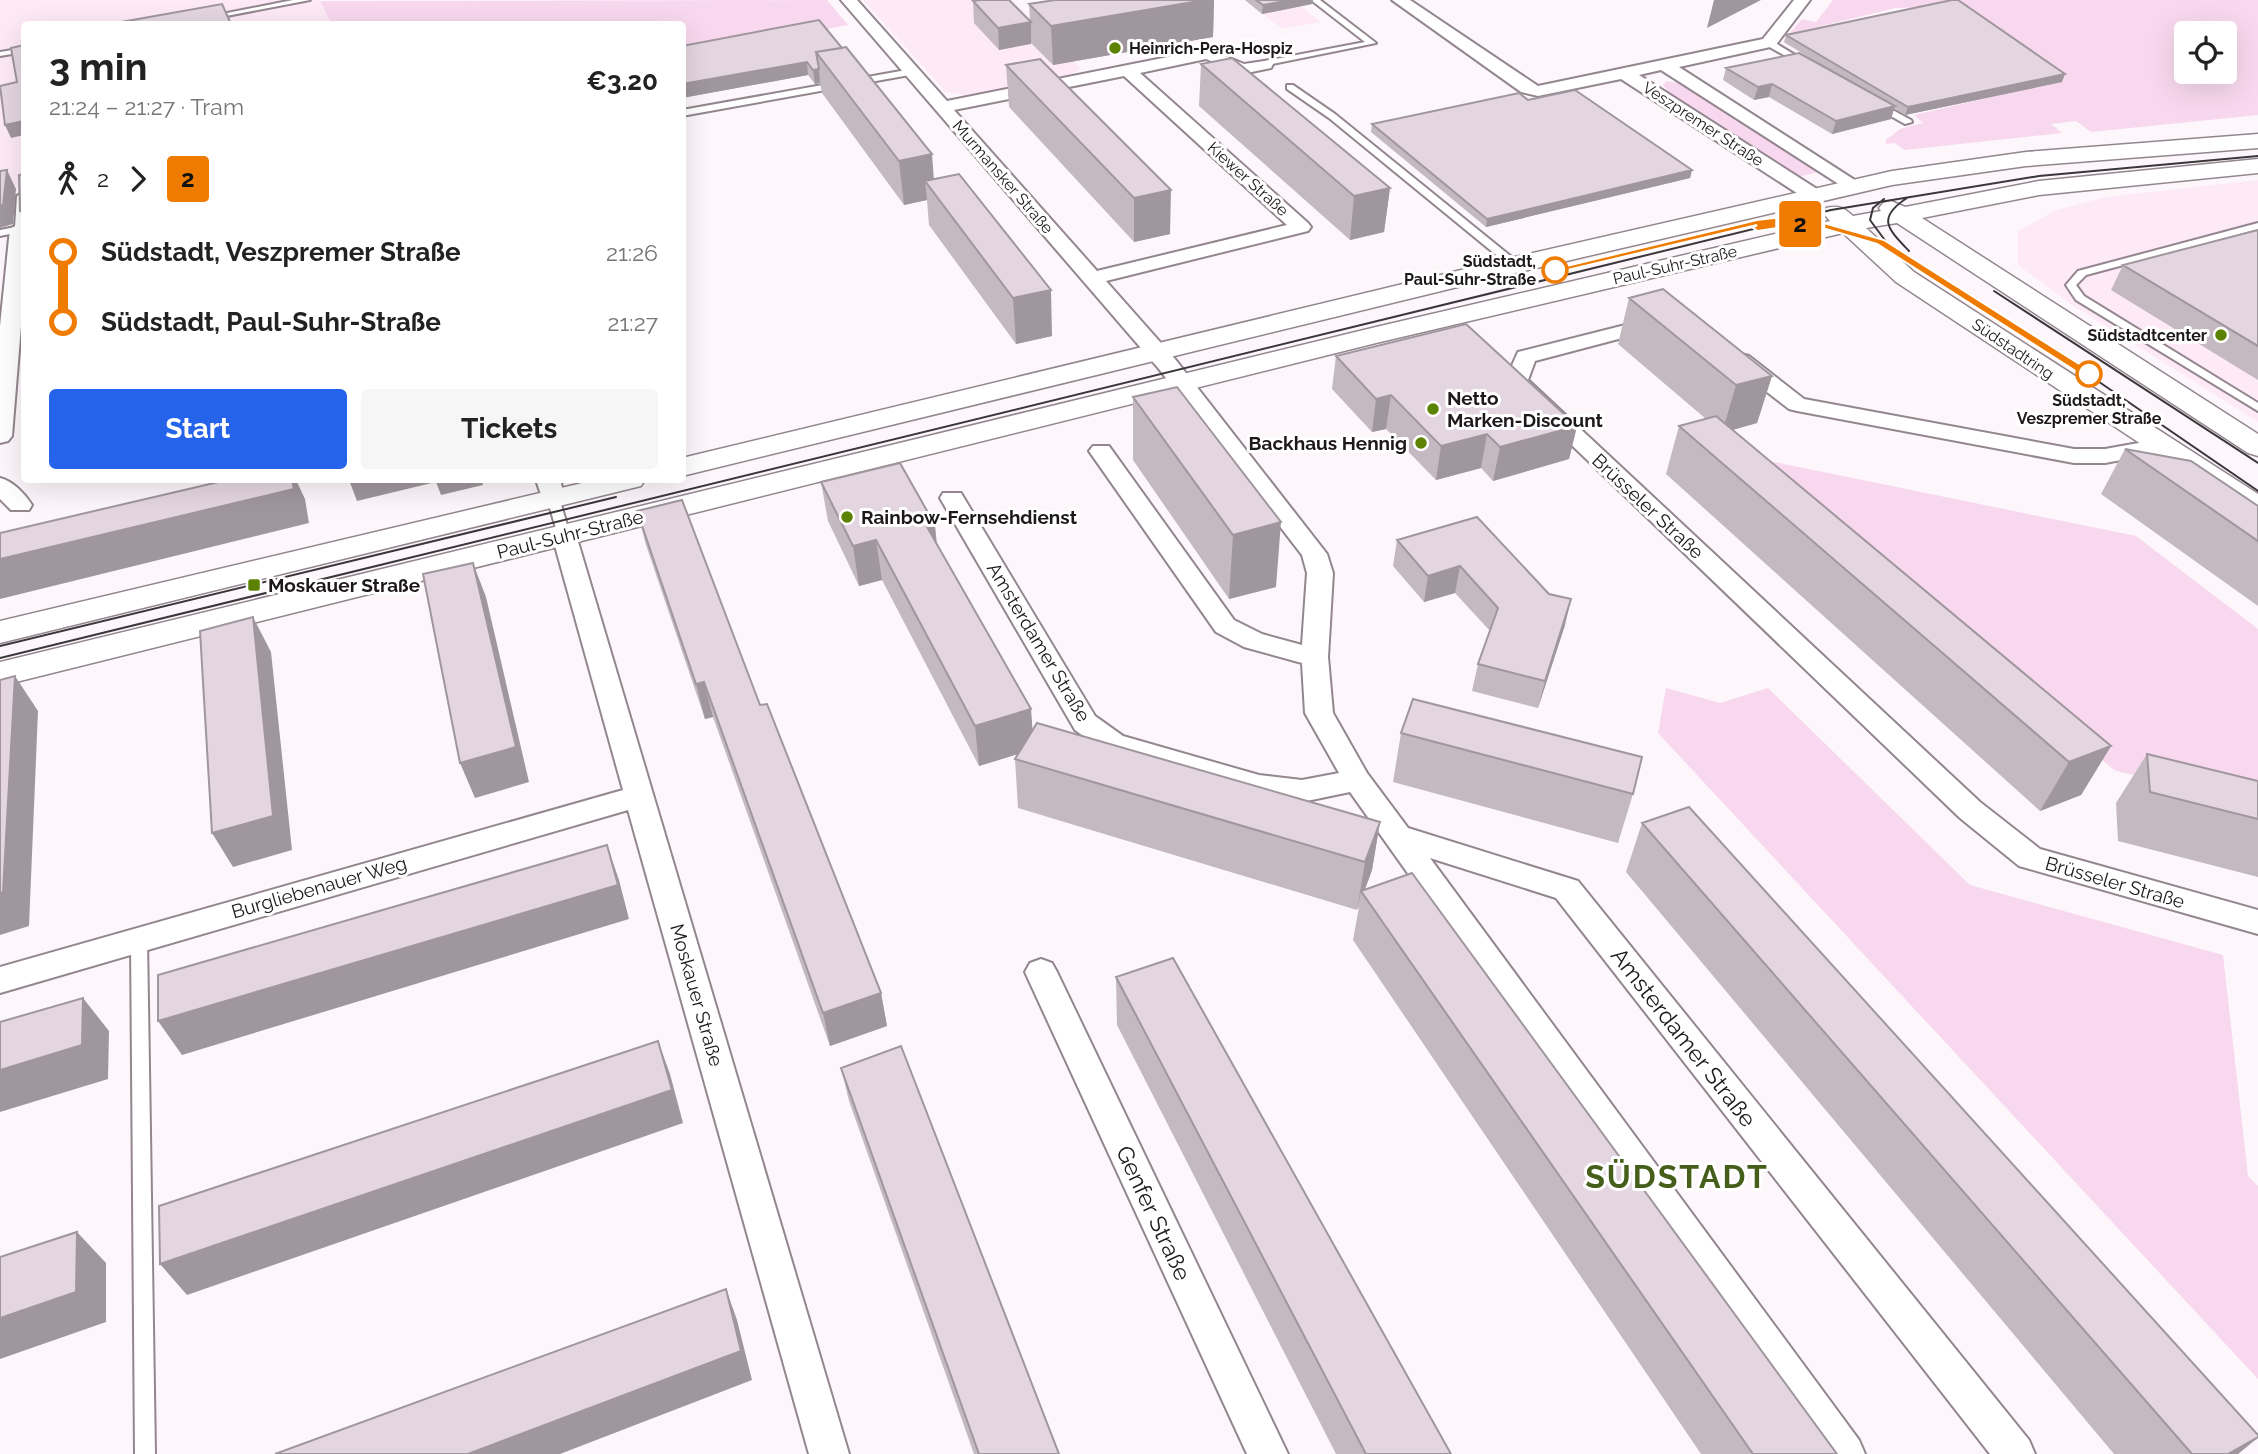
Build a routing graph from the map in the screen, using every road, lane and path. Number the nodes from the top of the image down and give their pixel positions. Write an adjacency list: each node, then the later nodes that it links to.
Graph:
1 (306, 0): 6 (lane)
2 (849, 0): 14 (street, Murmansker Straße)
3 (1315, 0): 10 (lane)
4 (1400, 0): 15 (street)
5 (1802, 0): 7 (street)
6 (191, 21)
7 (1769, 43): 11 (street, Veszpremer Straße); 12 (lane)
8 (21, 50): 9 (lane)
9 (0, 54)
10 (1265, 64): 13 (street)
11 (1666, 66): 15 (street, Veszpremer Straße); 23 (street, Veszpremer Straße)
12 (1815, 69)
13 (1127, 70): 18 (street); 31 (street, Kiewer Straße)
14 (912, 72): 18 (street, Murmansker Straße); 19 (lane)
15 (1627, 75): 24 (street, Veszpremer Straße)
16 (1290, 87): 30 (lane)
17 (1861, 96): 20 (lane)
18 (942, 107): 31 (street, Murmansker Straße)
19 (686, 112)
20 (1908, 122)
21 (2258, 141): 23 (street)
22 (2258, 166): 26 (street, Paul-Suhr-Straße)
23 (1855, 186): 24 (street, Paul-Suhr-Straße); 26 (street)
24 (1813, 195): 27 (street, Südstadtring); 30 (street, Paul-Suhr-Straße)
25 (21, 197): 29 (lane)
26 (1900, 214): 27 (street, Paul-Suhr-Straße); 40 (street)
27 (1848, 225): 36 (street, Paul-Suhr-Straße); 39 (street, Südstadtring)
28 (2258, 226): 37 (lane)
29 (15, 230): 32 (street)
30 (1515, 265): 35 (street, Paul-Suhr-Straße)
31 (1091, 279): 35 (street, Murmansker Straße)
32 (13, 308): 38 (street)
33 (1682, 316): 56 (street, Brüsseler Straße)
34 (1724, 348): 39 (street)
35 (1157, 354): 36 (street); 42 (street, Paul-Suhr-Straße)
36 (1181, 383): 49 (street, Paul-Suhr-Straße); 51 (street)
37 (2258, 408)
38 (0, 436)
39 (2161, 446): 48 (street, Südstadtring)
40 (2258, 447)
41 (1101, 451): 51 (street)
42 (686, 466)
43 (603, 483): 45 (street, Paul-Suhr-Straße)
44 (0, 485): 47 (street)
45 (550, 489): 49 (lane); 50 (street, Paul-Suhr-Straße)
46 (952, 498): 53 (street, Amsterdamer Straße)
47 (20, 505)
48 (2258, 508)
49 (565, 535): 52 (street, Paul-Suhr-Straße); 54 (street, Moskauer Straße)
50 (0, 632)
51 (1315, 657): 53 (street)
52 (0, 674)
53 (1357, 780): 55 (street)
54 (638, 796): 57 (street, Burgliebenauer Weg); 61 (street, Moskauer Straße)
55 (1400, 837): 63 (street); 64 (street, Amsterdamer Straße)
56 (2258, 922)
57 (139, 938): 59 (street, Burgliebenauer Weg); 60 (lane)
58 (1041, 972): 62 (street, Genfer Straße)
59 (0, 980)
60 (145, 1454)
61 (829, 1454)
62 (1268, 1454)
63 (1845, 1454)
64 (2015, 1454)

